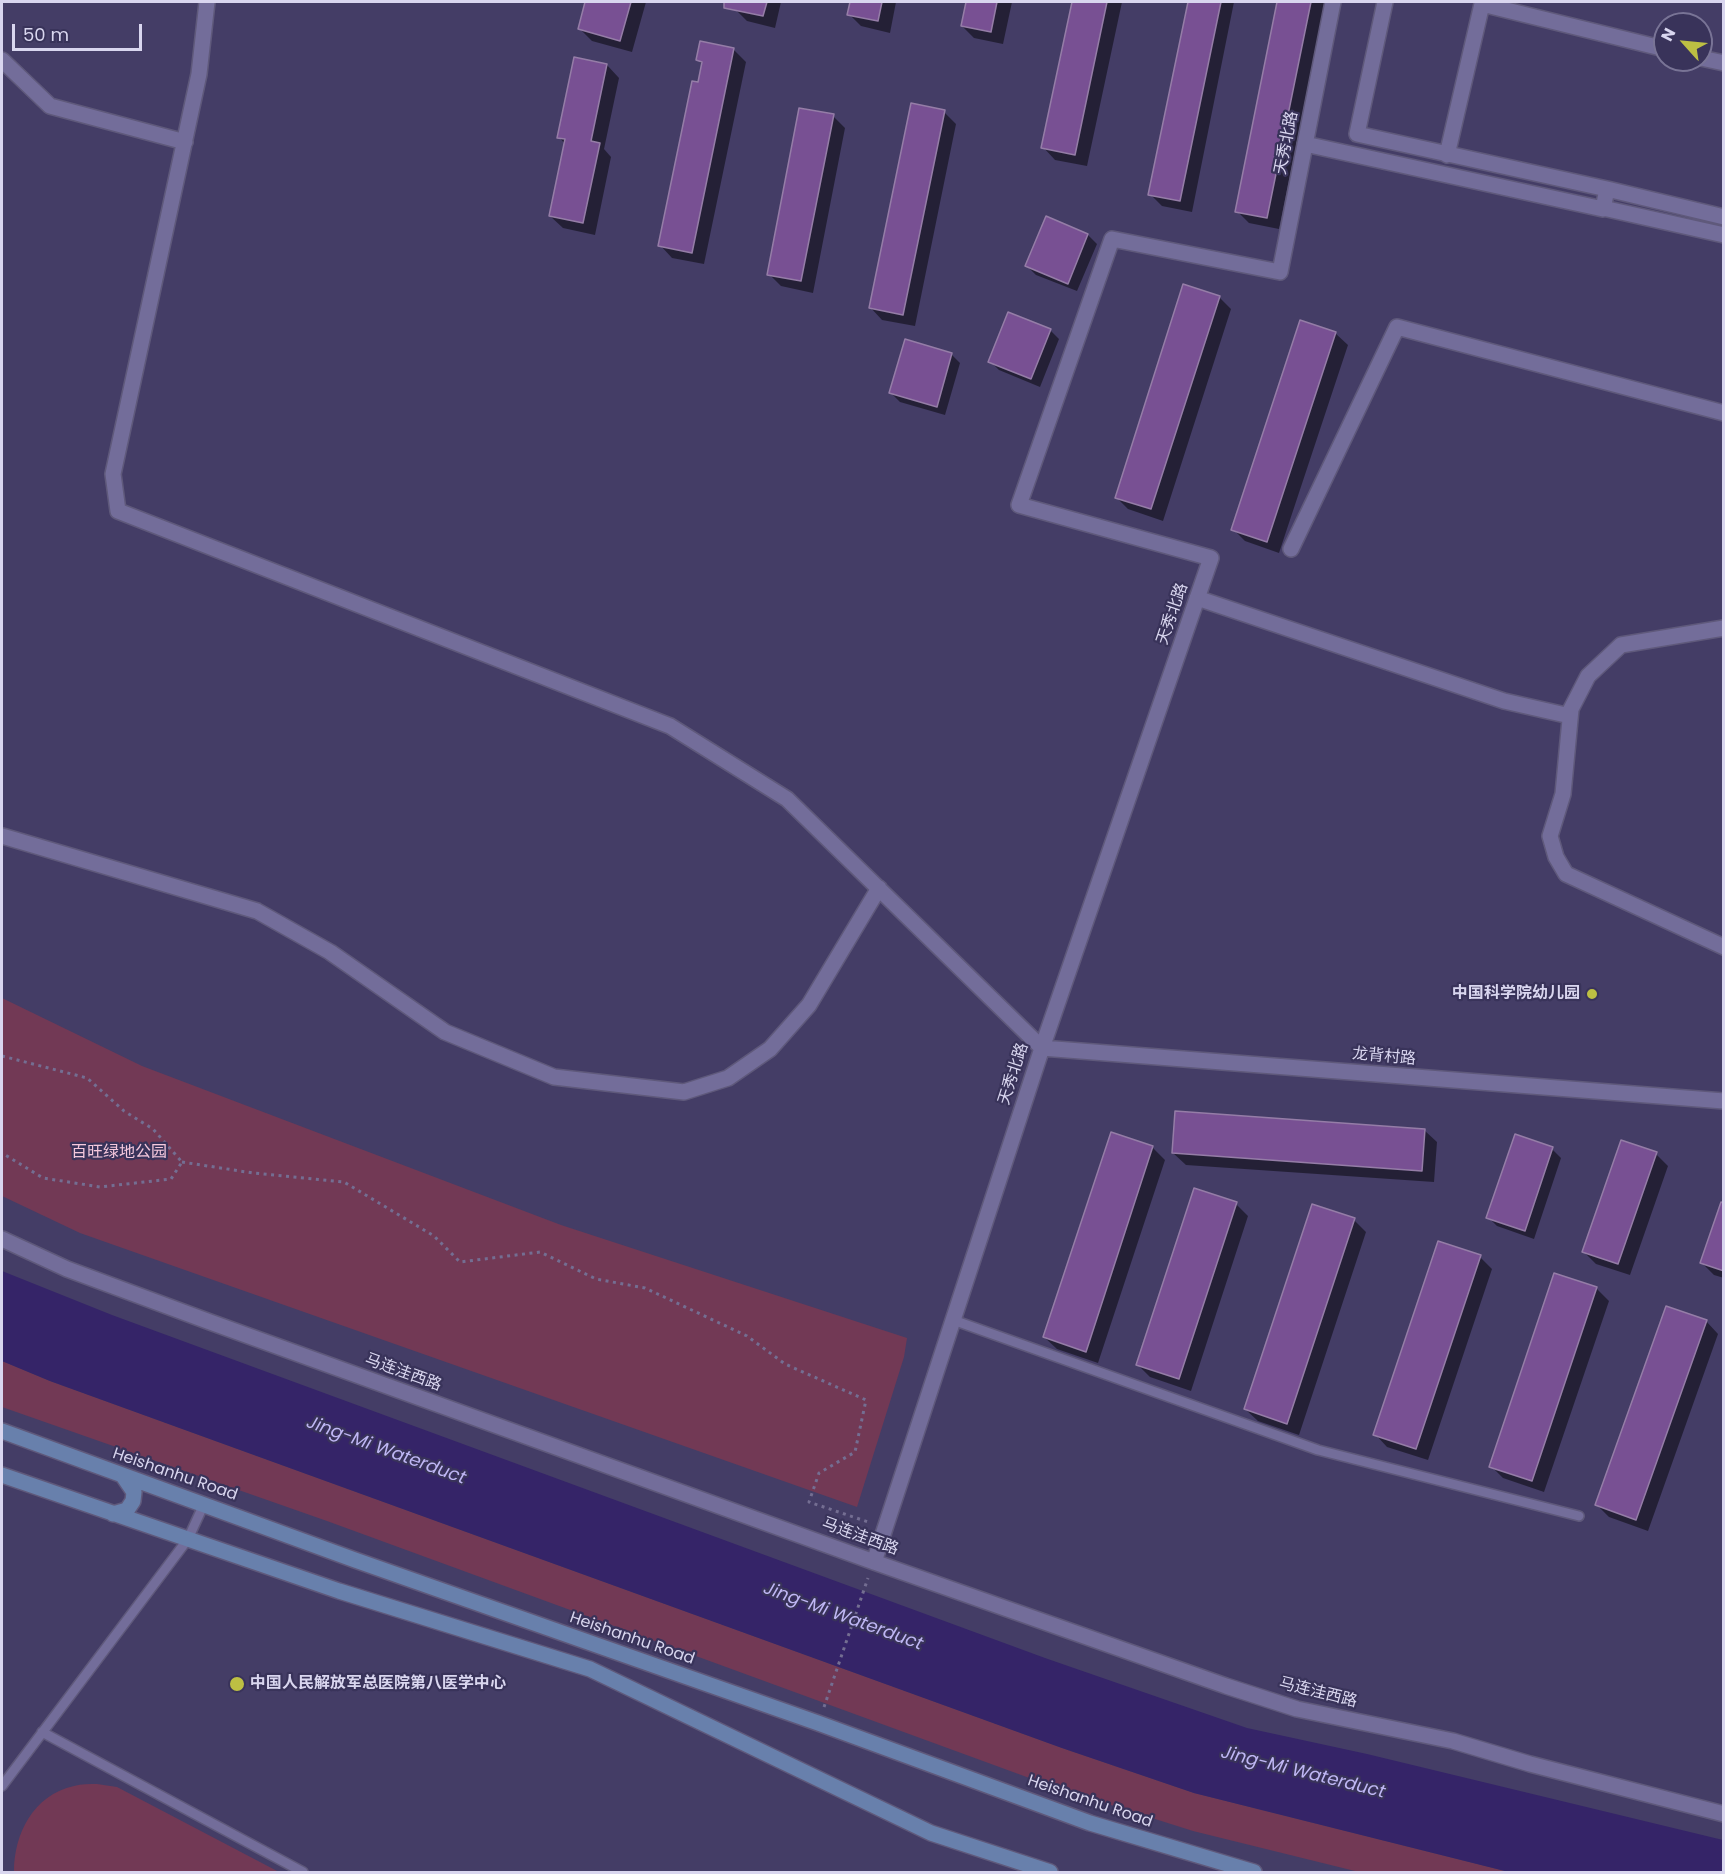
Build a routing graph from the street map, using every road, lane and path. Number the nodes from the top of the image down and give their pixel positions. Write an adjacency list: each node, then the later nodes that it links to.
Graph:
1 (207, 2): 6 (street)
2 (1334, 2): 7 (street, 天秀北路)
3 (1385, 2): 8 (street)
4 (1653, 46): 8 (street)
5 (2, 60): 6 (street)
6 (185, 142): 19 (street)
7 (1305, 144): 10 (street); 15 (street, 天秀北路)
8 (1447, 155): 9 (street)
9 (1607, 189): 10 (street); 11 (street)
10 (1603, 208): 12 (street)
11 (1724, 217)
12 (1724, 235)
13 (1724, 413): 14 (street)
14 (1291, 549)
15 (1197, 598): 17 (street); 21 (street, 天秀北路)
16 (1724, 628): 17 (street)
17 (1570, 716): 20 (street)
18 (2, 836): 19 (street)
19 (879, 888): 21 (street)
20 (1724, 947)
21 (1042, 1048): 23 (street, 龙背村路); 27 (street, 天秀北路)
22 (2, 1056): 25 (path)
23 (1724, 1101)
24 (2, 1153): 25 (path)
25 (182, 1162): 34 (path)
26 (2, 1239): 36 (street, 马连洼西路)
27 (953, 1320): 33 (lane); 34 (street, 天秀北路)
28 (2, 1431): 30 (main road, Heishanhu Road)
29 (2, 1475): 32 (main road)
30 (123, 1476): 31 (main road, Heishanhu Road); 32 (main road)
31 (204, 1504): 35 (lane); 37 (main road, Heishanhu Road)
32 (113, 1514): 35 (main road)
33 (1579, 1516)
34 (885, 1528): 36 (street, 天秀北路)
35 (188, 1539): 38 (lane); 42 (main road)
36 (874, 1562): 37 (path); 40 (street, 马连洼西路)
37 (818, 1723): 43 (main road, Heishanhu Road)
38 (42, 1732): 39 (lane); 41 (lane)
39 (2, 1786)
40 (1724, 1814)
41 (303, 1872)
42 (1050, 1872)
43 (1254, 1872)

